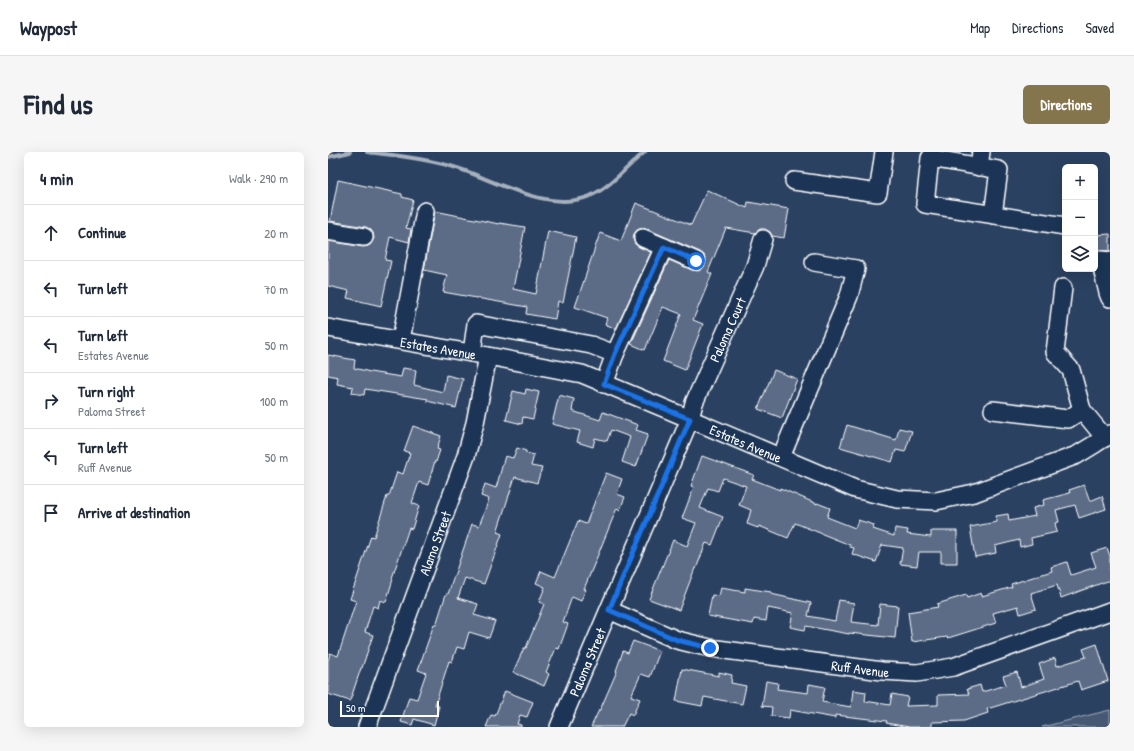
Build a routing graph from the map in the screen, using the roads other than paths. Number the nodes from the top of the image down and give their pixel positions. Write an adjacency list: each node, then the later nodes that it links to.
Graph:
1 (884, 152): 3 (street)
2 (980, 159): 5 (street); 5 (street)
3 (794, 181)
4 (425, 211): 18 (street)
5 (993, 215): 6 (street)
6 (1062, 226)
7 (328, 231): 8 (street)
8 (364, 238)
9 (643, 238): 11 (street)
10 (763, 239): 24 (street, Paloma Court)
11 (664, 247): 12 (street); 20 (street)
12 (696, 261)
13 (1110, 261): 16 (street)
14 (814, 262): 26 (street)
15 (1063, 288): 23 (street)
16 (1110, 298)
17 (328, 328): 18 (street, Estates Avenue)
18 (400, 340): 19 (street, Estates Avenue)
19 (480, 354): 20 (street, Alamo Street); 21 (street, Estates Avenue); 29 (street, Alamo Street)
20 (615, 354): 21 (street)
21 (604, 384): 24 (street, Estates Avenue)
22 (993, 410): 23 (street)
23 (1082, 410): 25 (street)
24 (690, 419): 26 (street, Estates Avenue); 27 (street, Paloma Street)
25 (1108, 436): 26 (street, Estates Avenue)
26 (781, 457)
27 (609, 610): 28 (street, Ruff Avenue); 30 (street, Paloma Street)
28 (1110, 611)
29 (367, 727)
30 (559, 727)

